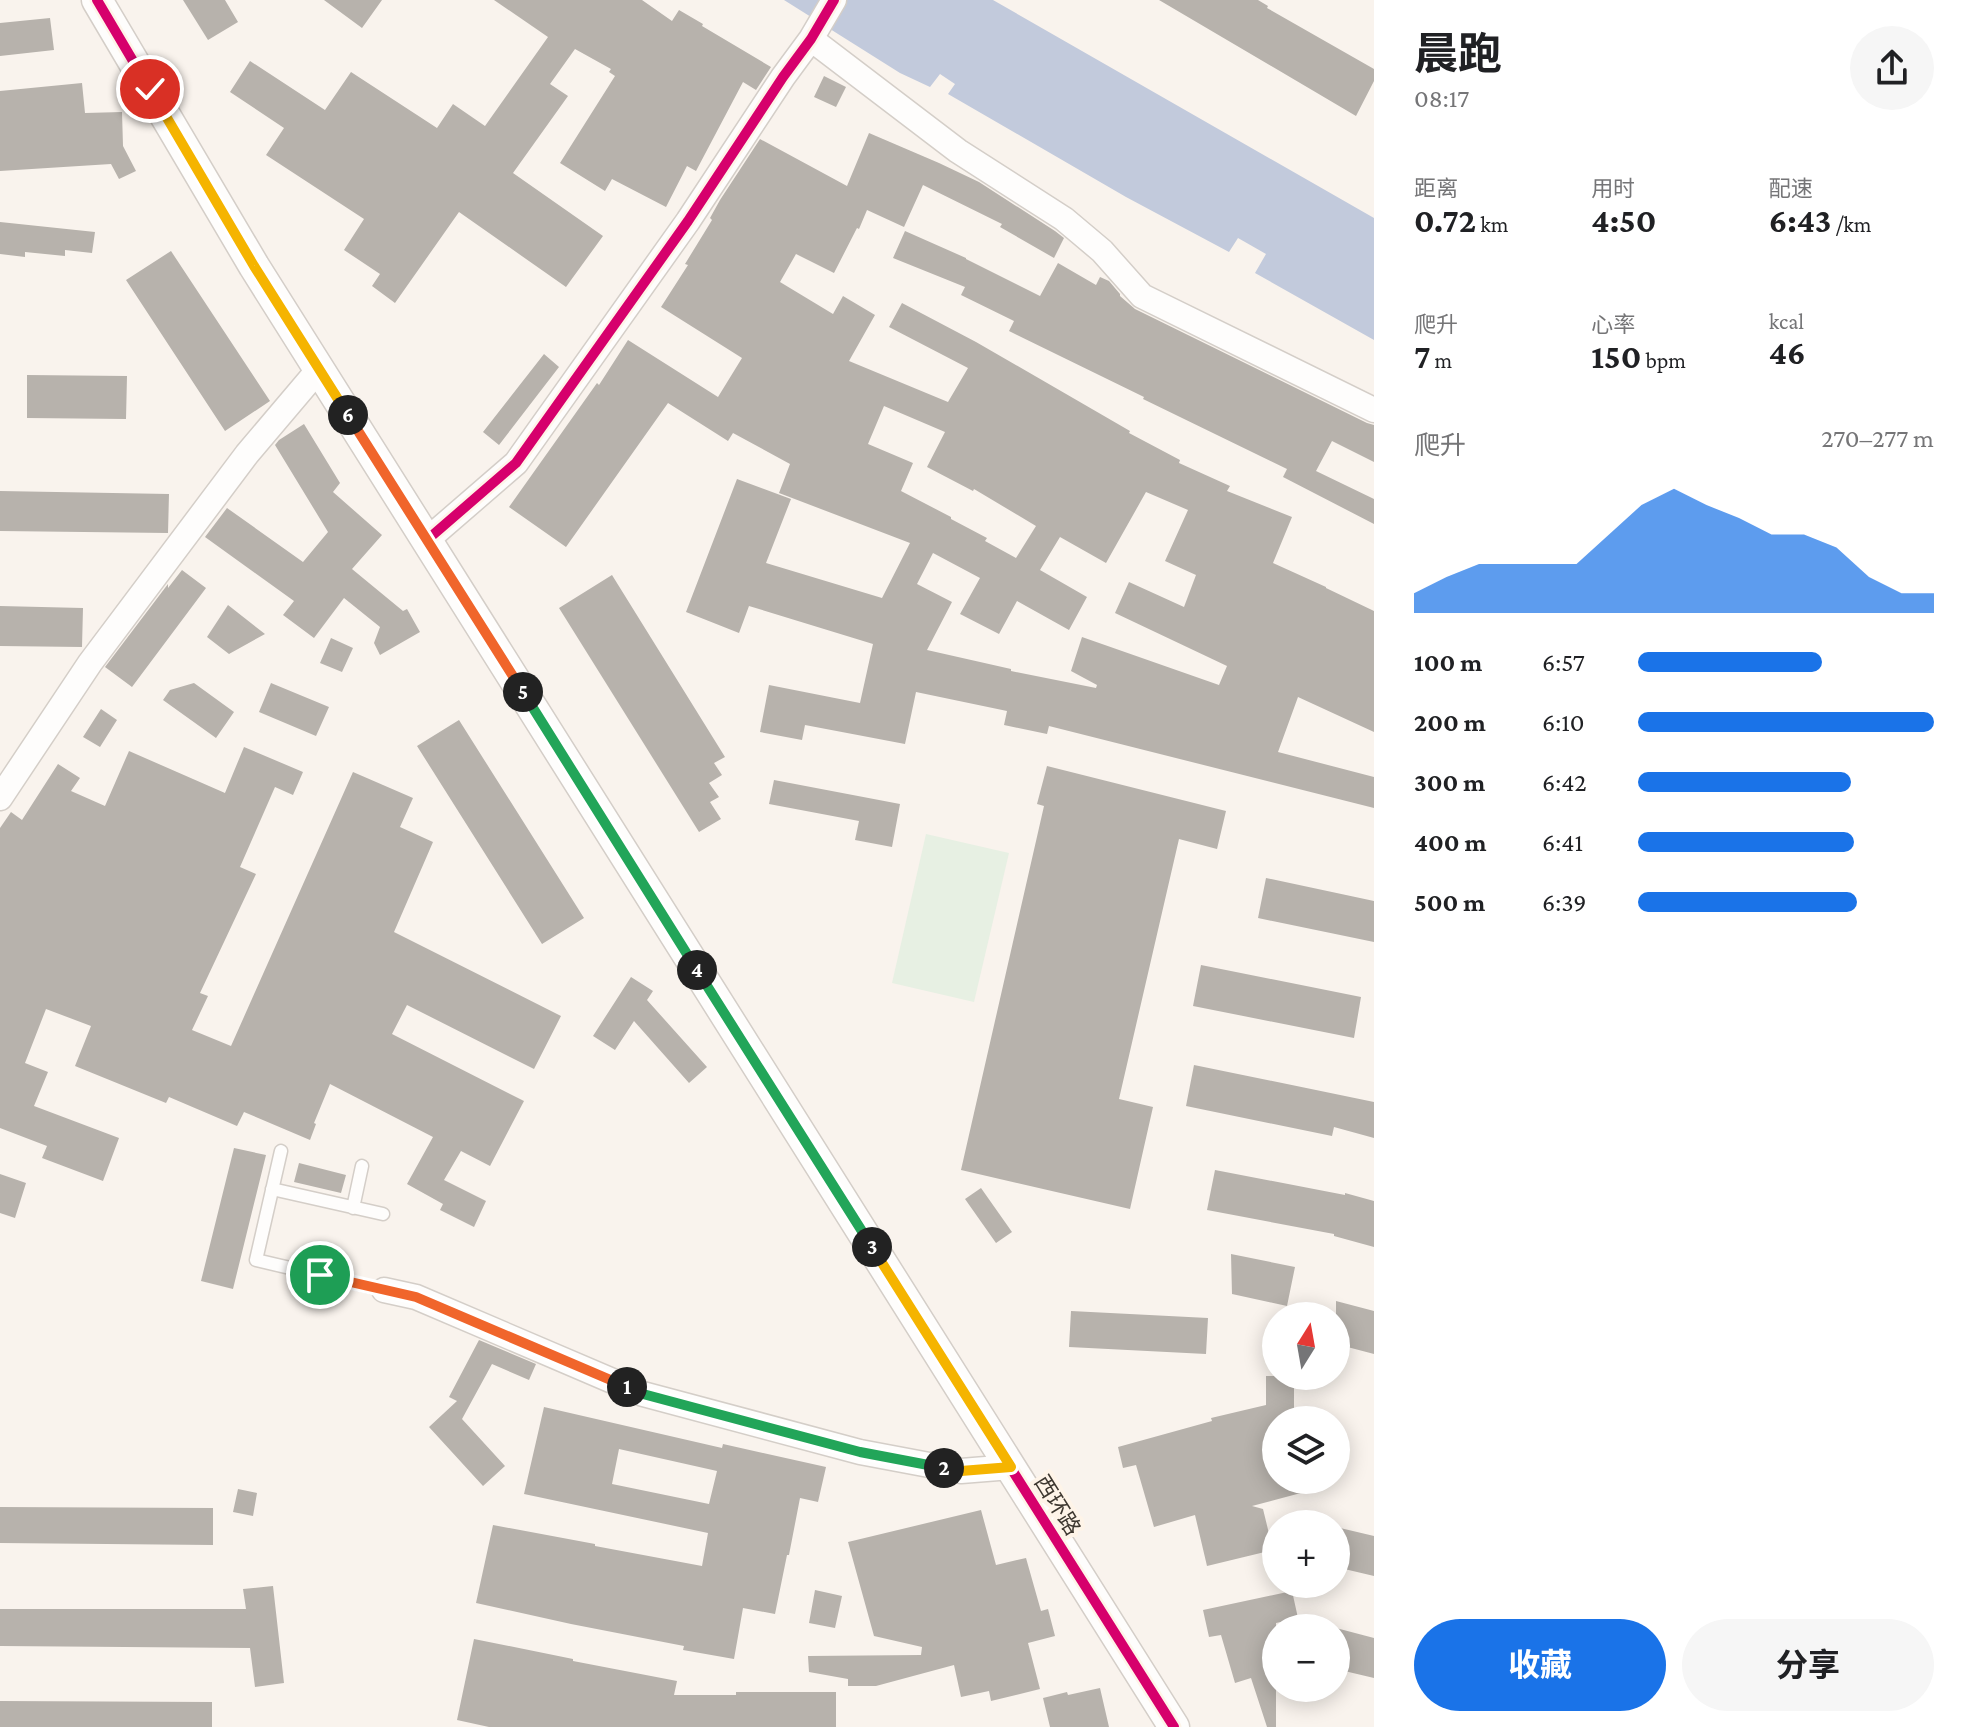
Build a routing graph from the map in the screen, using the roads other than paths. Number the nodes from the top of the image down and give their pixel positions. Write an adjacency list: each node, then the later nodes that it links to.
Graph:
1 (97, 0): 4 (street, 西环路)
2 (834, 0): 3 (street)
3 (811, 39): 5 (street); 6 (street)
4 (319, 369): 6 (street, 西环路); 7 (street)
5 (1374, 410)
6 (427, 540): 14 (street, 西环路)
7 (0, 798)
8 (281, 1151): 10 (lane)
9 (362, 1166): 11 (lane)
10 (272, 1189): 11 (lane); 13 (lane)
11 (353, 1208): 12 (lane)
12 (383, 1214)
13 (384, 1290): 14 (street)
14 (1011, 1467): 15 (street, 西环路)
15 (1174, 1727)

